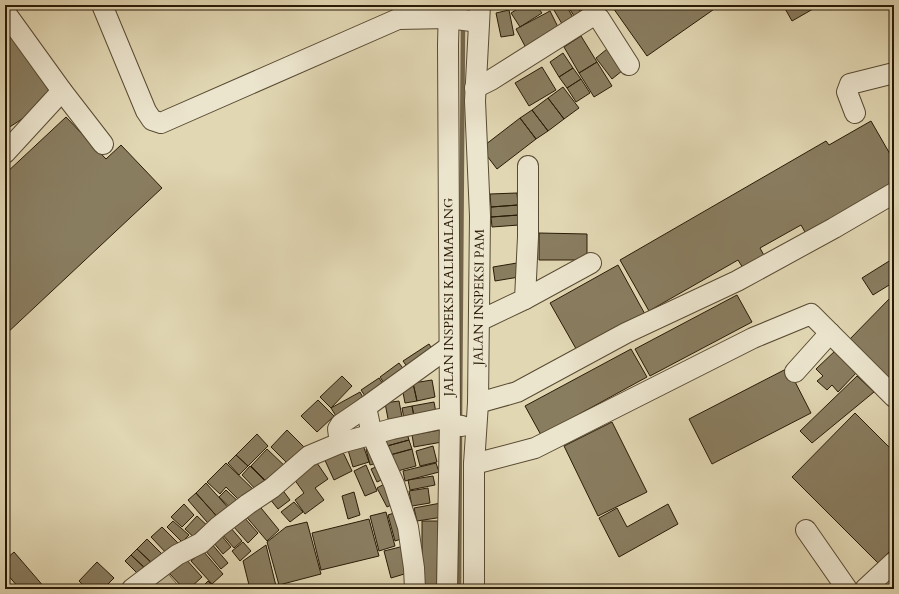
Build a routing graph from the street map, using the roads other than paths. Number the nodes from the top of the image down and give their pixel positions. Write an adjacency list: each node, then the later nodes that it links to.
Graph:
1 (102, 5): 3 (street)
2 (5, 12): 9 (street)
3 (394, 12): 4 (street)
4 (451, 14): 5 (street); 19 (street, JALAN INSPEKSI KALIMALANG)
5 (478, 16): 8 (street, JALAN INSPEKSI PAM)
6 (629, 64): 8 (street)
7 (894, 73): 10 (street)
8 (475, 88): 17 (street, JALAN INSPEKSI PAM)
9 (62, 91): 11 (street); 12 (street)
10 (854, 113)
11 (103, 144)
12 (5, 153)
13 (528, 166): 16 (street)
14 (894, 193): 22 (street)
15 (592, 263): 16 (street)
16 (525, 299): 17 (street)
17 (479, 321): 22 (street, JALAN INSPEKSI PAM)
18 (830, 333): 20 (street); 21 (street); 28 (street)
19 (449, 347): 23 (street); 24 (street, JALAN INSPEKSI KALIMALANG)
20 (795, 372)
21 (894, 396)
22 (478, 403): 25 (street, JALAN INSPEKSI PAM)
23 (366, 407): 26 (street); 27 (street)
24 (452, 424): 25 (street); 26 (street); 33 (street, JALAN INSPEKSI KALIMALANG)
25 (475, 427): 28 (street, JALAN INSPEKSI PAM)
26 (372, 435): 27 (street); 32 (street)
27 (340, 443): 31 (street)
28 (474, 464): 34 (street, JALAN INSPEKSI PAM)
29 (806, 530): 35 (street)
30 (894, 562): 36 (street)
31 (132, 589)
32 (415, 589)
33 (446, 589)
34 (474, 589)
35 (847, 589)
36 (865, 589)

